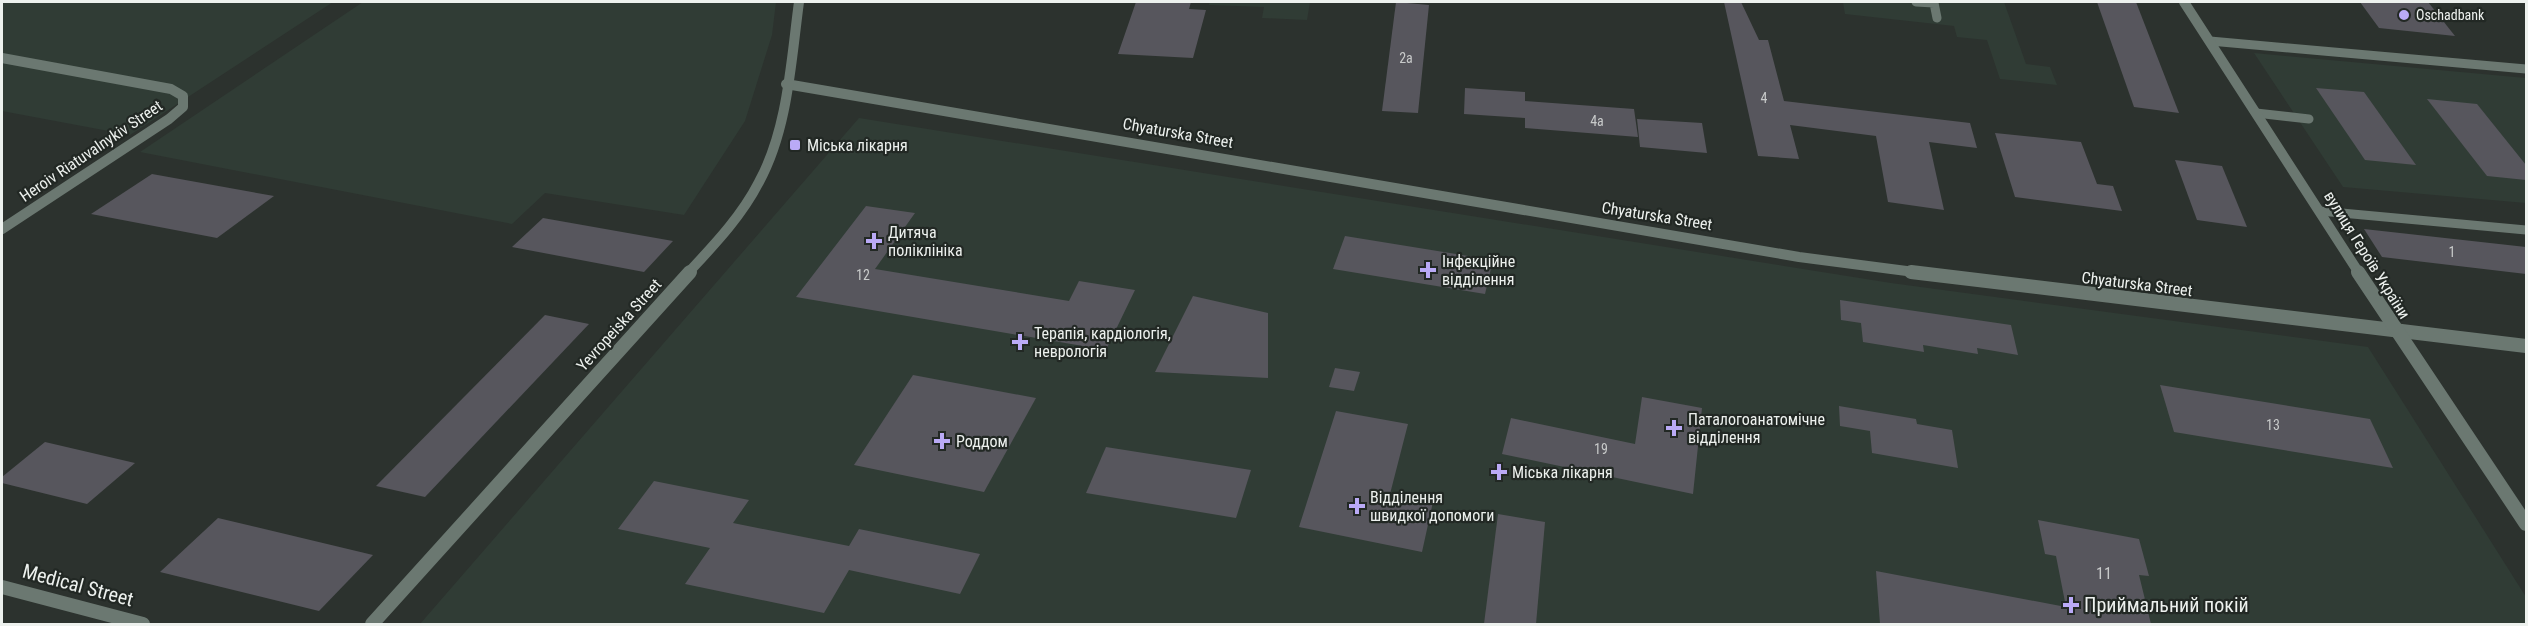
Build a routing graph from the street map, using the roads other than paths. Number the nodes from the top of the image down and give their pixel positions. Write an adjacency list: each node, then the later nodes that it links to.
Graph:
1 (799, 2): 8 (street, Yevropeiska Street)
2 (1916, 2): 4 (lane)
3 (2184, 2): 5 (street, вулиця Героїв України)
4 (1937, 18)
5 (2210, 41): 7 (lane); 9 (street, вулиця Героїв України)
6 (2, 58): 12 (street, Heroiv Riatuvalnykiv Street)
7 (2526, 69)
8 (786, 84): 14 (street, Chyaturska Street); 19 (street, Yevropeiska Street)
9 (2256, 113): 10 (lane); 11 (street, вулиця Героїв України)
10 (2309, 119)
11 (2320, 211): 13 (lane); 14 (street, вулиця Героїв України)
12 (2, 229)
13 (2526, 230)
14 (2396, 331): 15 (street, Chyaturska Street); 16 (street, вулиця Героїв України)
15 (2526, 346)
16 (2526, 524)
17 (2, 587): 18 (street, Medical Street)
18 (143, 624)
19 (372, 624)

